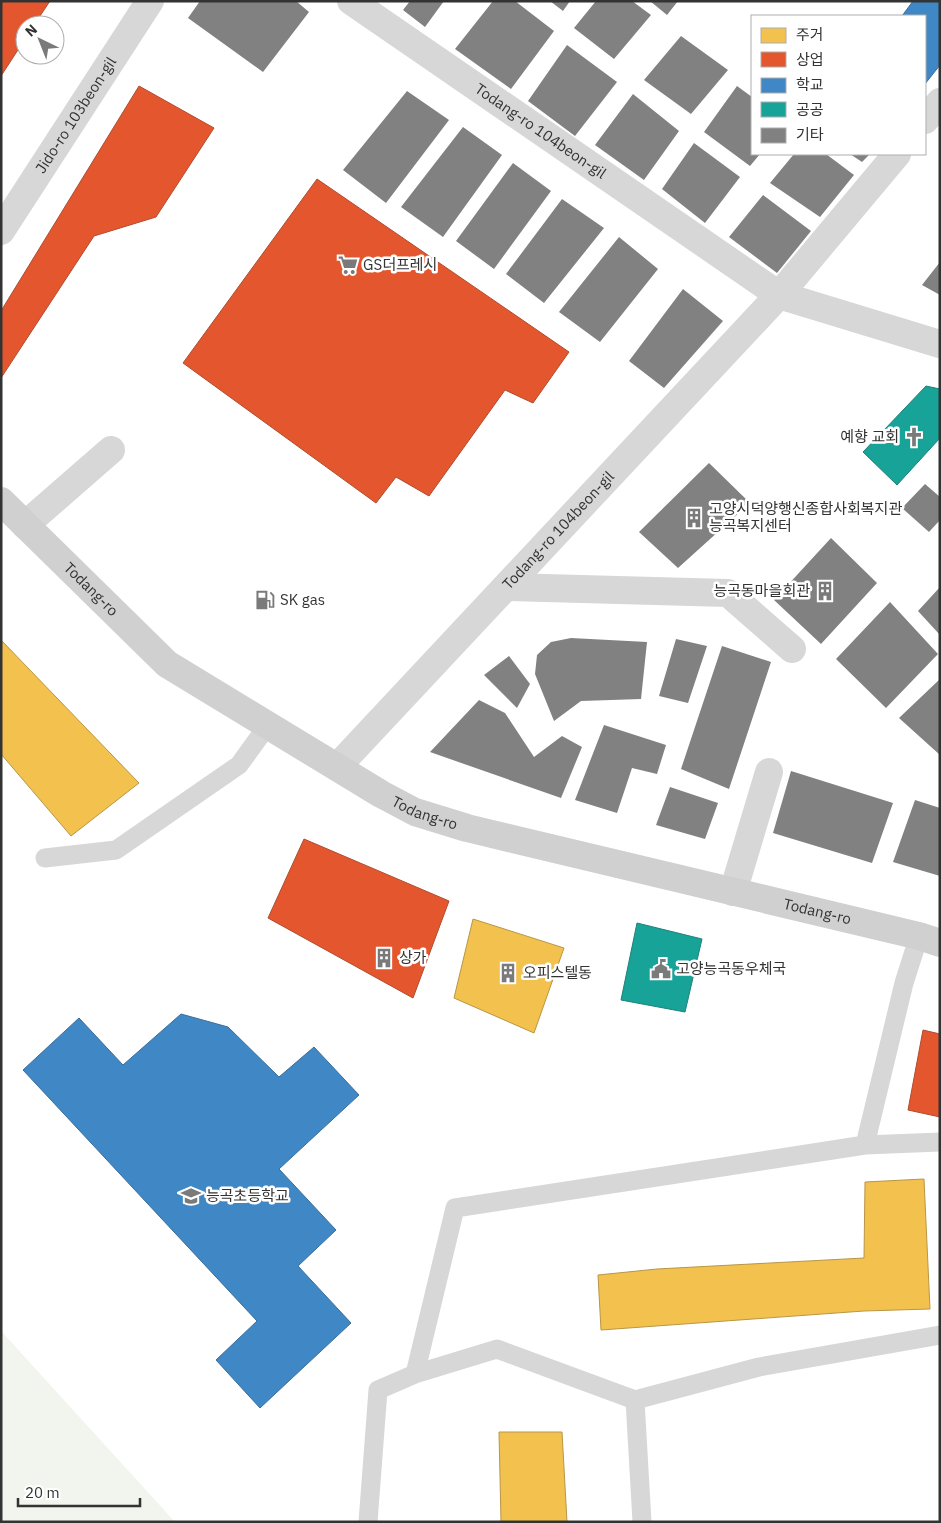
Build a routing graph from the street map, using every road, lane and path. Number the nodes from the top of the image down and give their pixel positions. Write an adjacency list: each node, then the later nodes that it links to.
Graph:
1 (150, 1): 6 (street, Jido-ro 103beon-gil)
2 (351, 1): 7 (street, Todang-ro 104beon-gil)
3 (940, 102): 4 (street)
4 (926, 119)
5 (896, 155): 7 (street, Todang-ro 104beon-gil)
6 (1, 231)
7 (779, 295): 8 (street, Todang-ro 104beon-gil); 12 (street, Todang-ro 104beon-gil)
8 (940, 344)
9 (111, 450): 11 (street)
10 (1, 501): 11 (main road, Todang-ro)
11 (25, 525): 14 (main road, Todang-ro)
12 (506, 587): 13 (street); 15 (street, Todang-ro 104beon-gil)
13 (792, 649)
14 (268, 725): 15 (main road, Todang-ro); 17 (lane)
15 (337, 767): 18 (main road, Todang-ro)
16 (768, 772): 18 (street)
17 (45, 858)
18 (734, 892): 19 (main road, Todang-ro)
19 (929, 940): 21 (lane)
20 (940, 1142): 21 (lane)
21 (865, 1145): 23 (lane)
22 (940, 1334): 24 (lane)
23 (415, 1374): 24 (lane); 25 (lane)
24 (635, 1400): 26 (lane)
25 (368, 1522)
26 (642, 1522)

